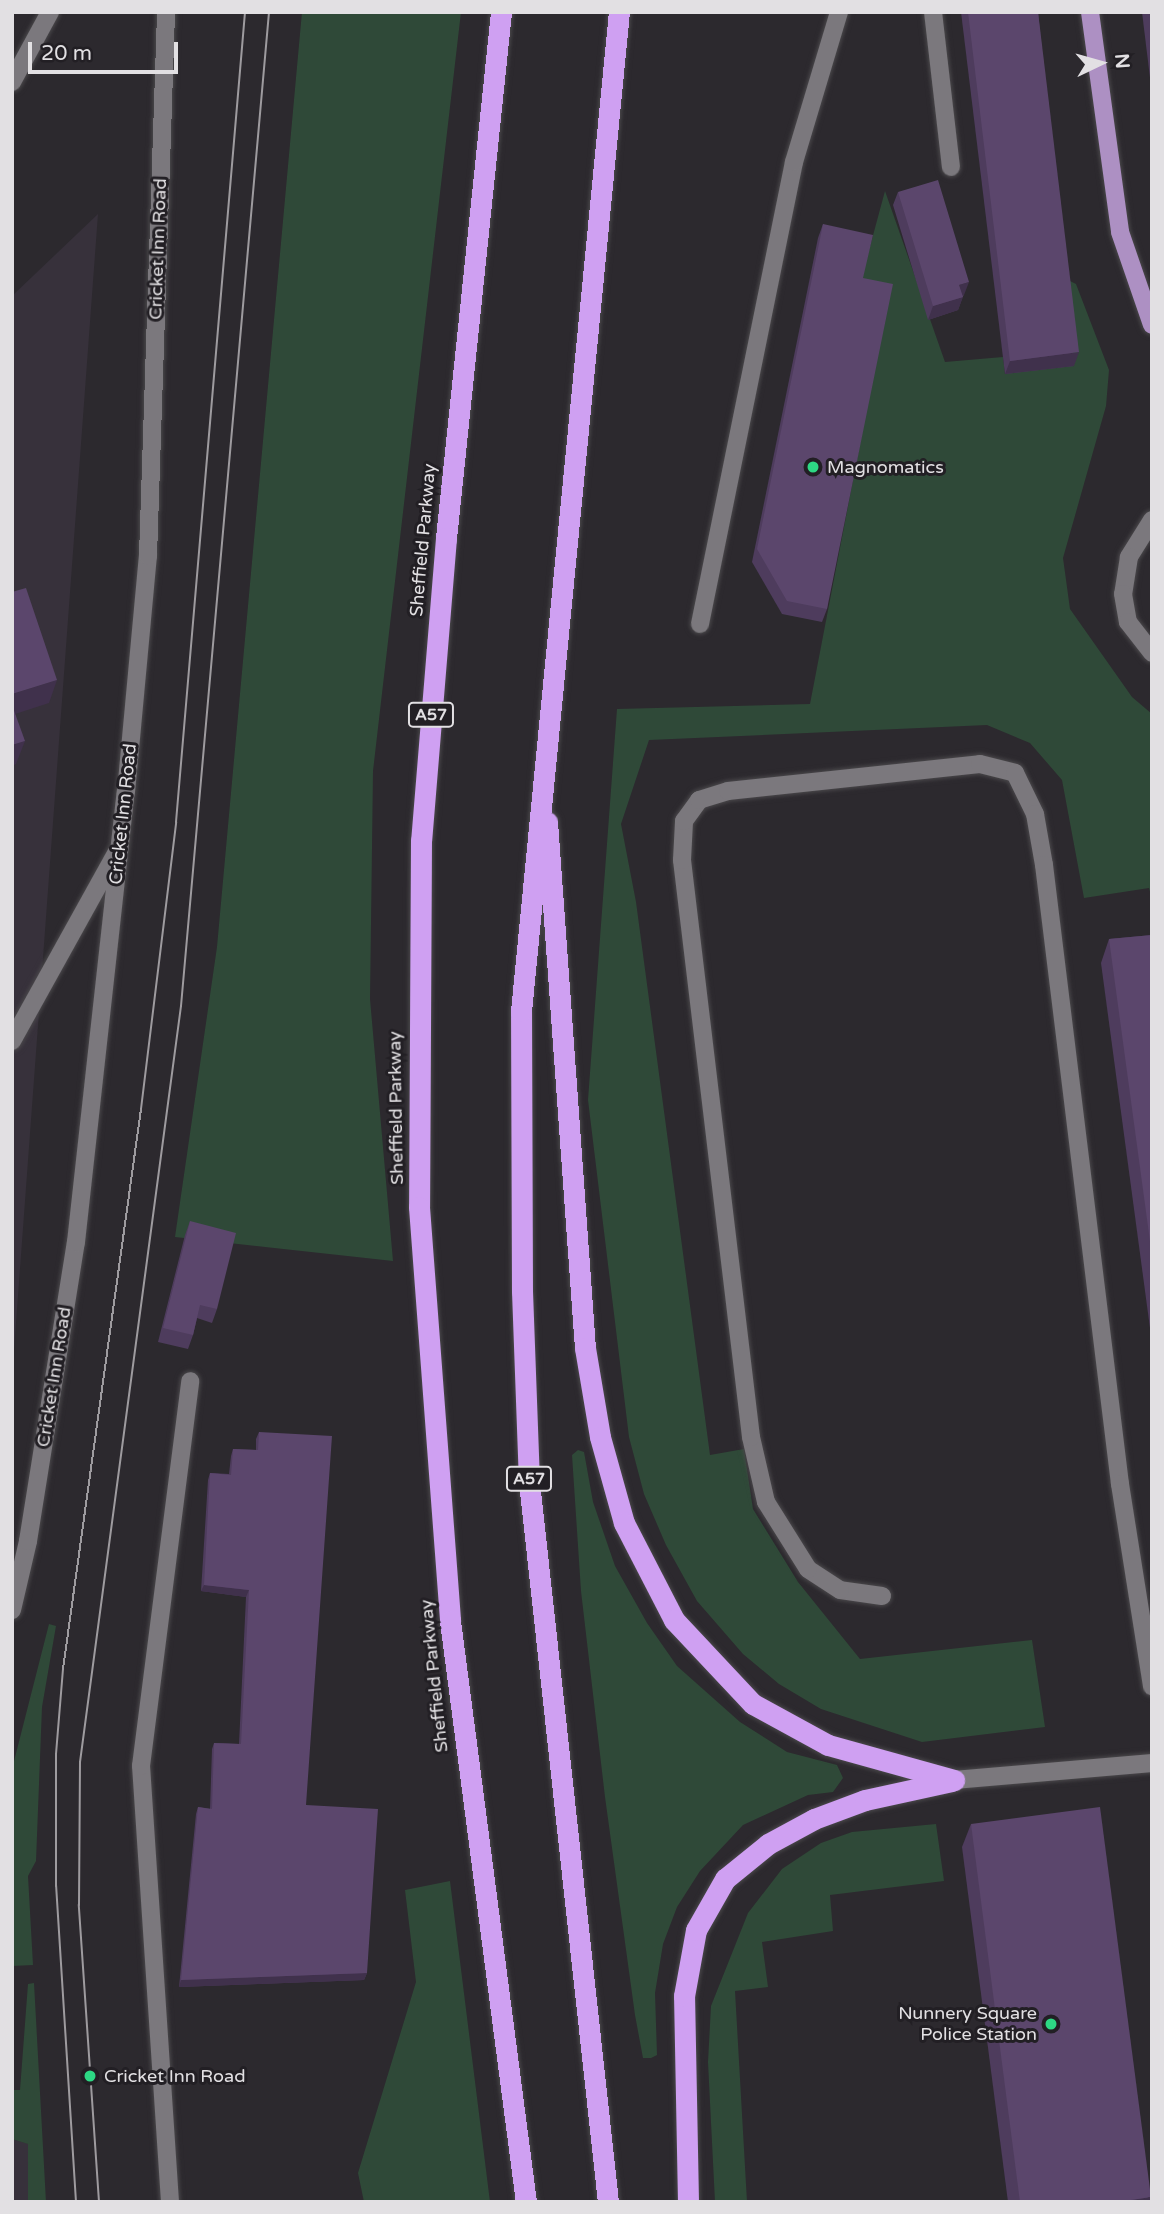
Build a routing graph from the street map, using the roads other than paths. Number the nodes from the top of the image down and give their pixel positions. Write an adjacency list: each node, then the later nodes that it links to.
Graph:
1 (50, 12): 8 (street)
2 (166, 12): 15 (street, Cricket Inn Road)
3 (501, 12): 24 (highway, Sheffield Parkway / A57)
4 (619, 12): 14 (highway, A57)
5 (839, 12): 12 (street)
6 (933, 12): 9 (street)
7 (1090, 12): 10 (main road)
8 (12, 82)
9 (951, 167)
10 (1152, 326)
11 (1152, 520): 13 (street)
12 (699, 624)
13 (1152, 653)
14 (543, 754): 22 (highway); 25 (highway, A57)
15 (121, 844): 16 (street); 19 (street, Cricket Inn Road)
16 (12, 1041)
17 (191, 1381): 23 (street)
18 (882, 1596): 20 (street)
19 (12, 1610)
20 (1152, 1686)
21 (1152, 1763): 22 (street)
22 (954, 1780): 26 (highway)
23 (170, 2198)
24 (526, 2202)
25 (608, 2202)
26 (688, 2202)

